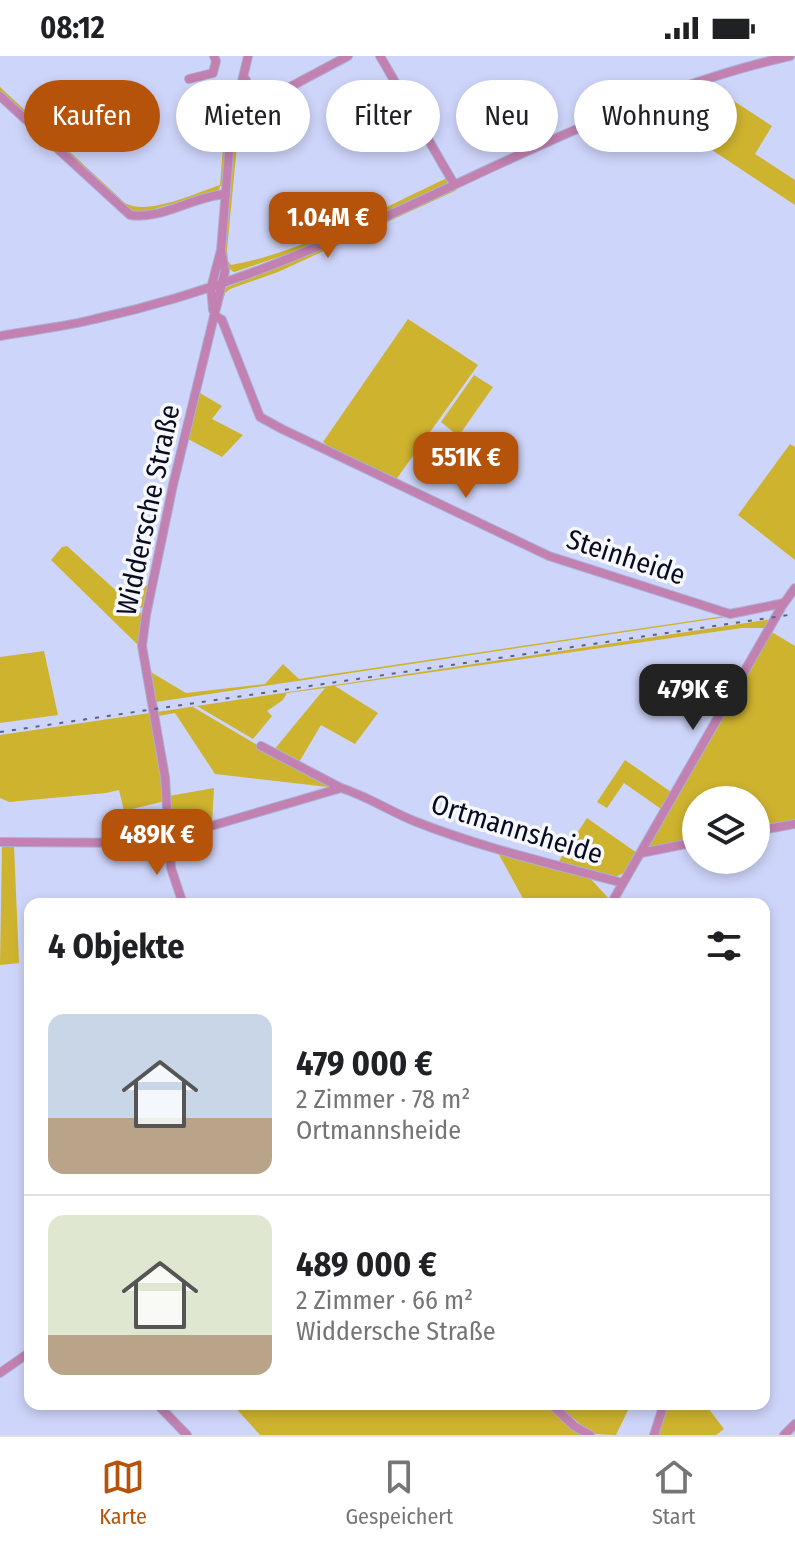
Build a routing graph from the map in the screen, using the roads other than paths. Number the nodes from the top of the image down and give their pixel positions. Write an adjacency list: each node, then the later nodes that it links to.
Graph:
1 (214, 56): 6 (street)
2 (248, 56): 7 (street)
3 (348, 56): 8 (street)
4 (380, 56): 11 (street)
5 (790, 56): 11 (street)
6 (189, 79)
7 (245, 80)
8 (303, 80)
9 (0, 96): 12 (street)
10 (230, 152): 12 (street)
11 (454, 184): 14 (street)
12 (226, 194): 13 (street)
13 (221, 250): 14 (street, Widdersche Straße); 15 (street)
14 (221, 284): 15 (street); 16 (street, Widdersche Straße)
15 (211, 288): 16 (street); 17 (street)
16 (214, 315): 19 (street, Steinheide); 24 (street, Widdersche Straße)
17 (0, 336)
18 (795, 588): 19 (street)
19 (784, 603): 27 (street, Ortmannsheide)
20 (261, 746): 21 (street, Ortmannsheide)
21 (341, 788): 24 (street); 28 (street, Ortmannsheide)
22 (795, 824): 23 (street)
23 (770, 828)
24 (168, 839): 25 (street); 29 (street, Widdersche Straße)
25 (0, 842)
26 (682, 845): 27 (street)
27 (641, 853): 28 (street, Ortmannsheide)
28 (623, 883): 30 (street)
29 (181, 898)
30 (614, 898)
31 (24, 1356): 32 (street)
32 (0, 1373)
33 (163, 1410): 37 (street)
34 (557, 1410): 38 (street)
35 (662, 1410): 39 (street)
36 (795, 1424): 40 (street)
37 (187, 1435)
38 (590, 1435)
39 (654, 1435)
40 (784, 1435)

